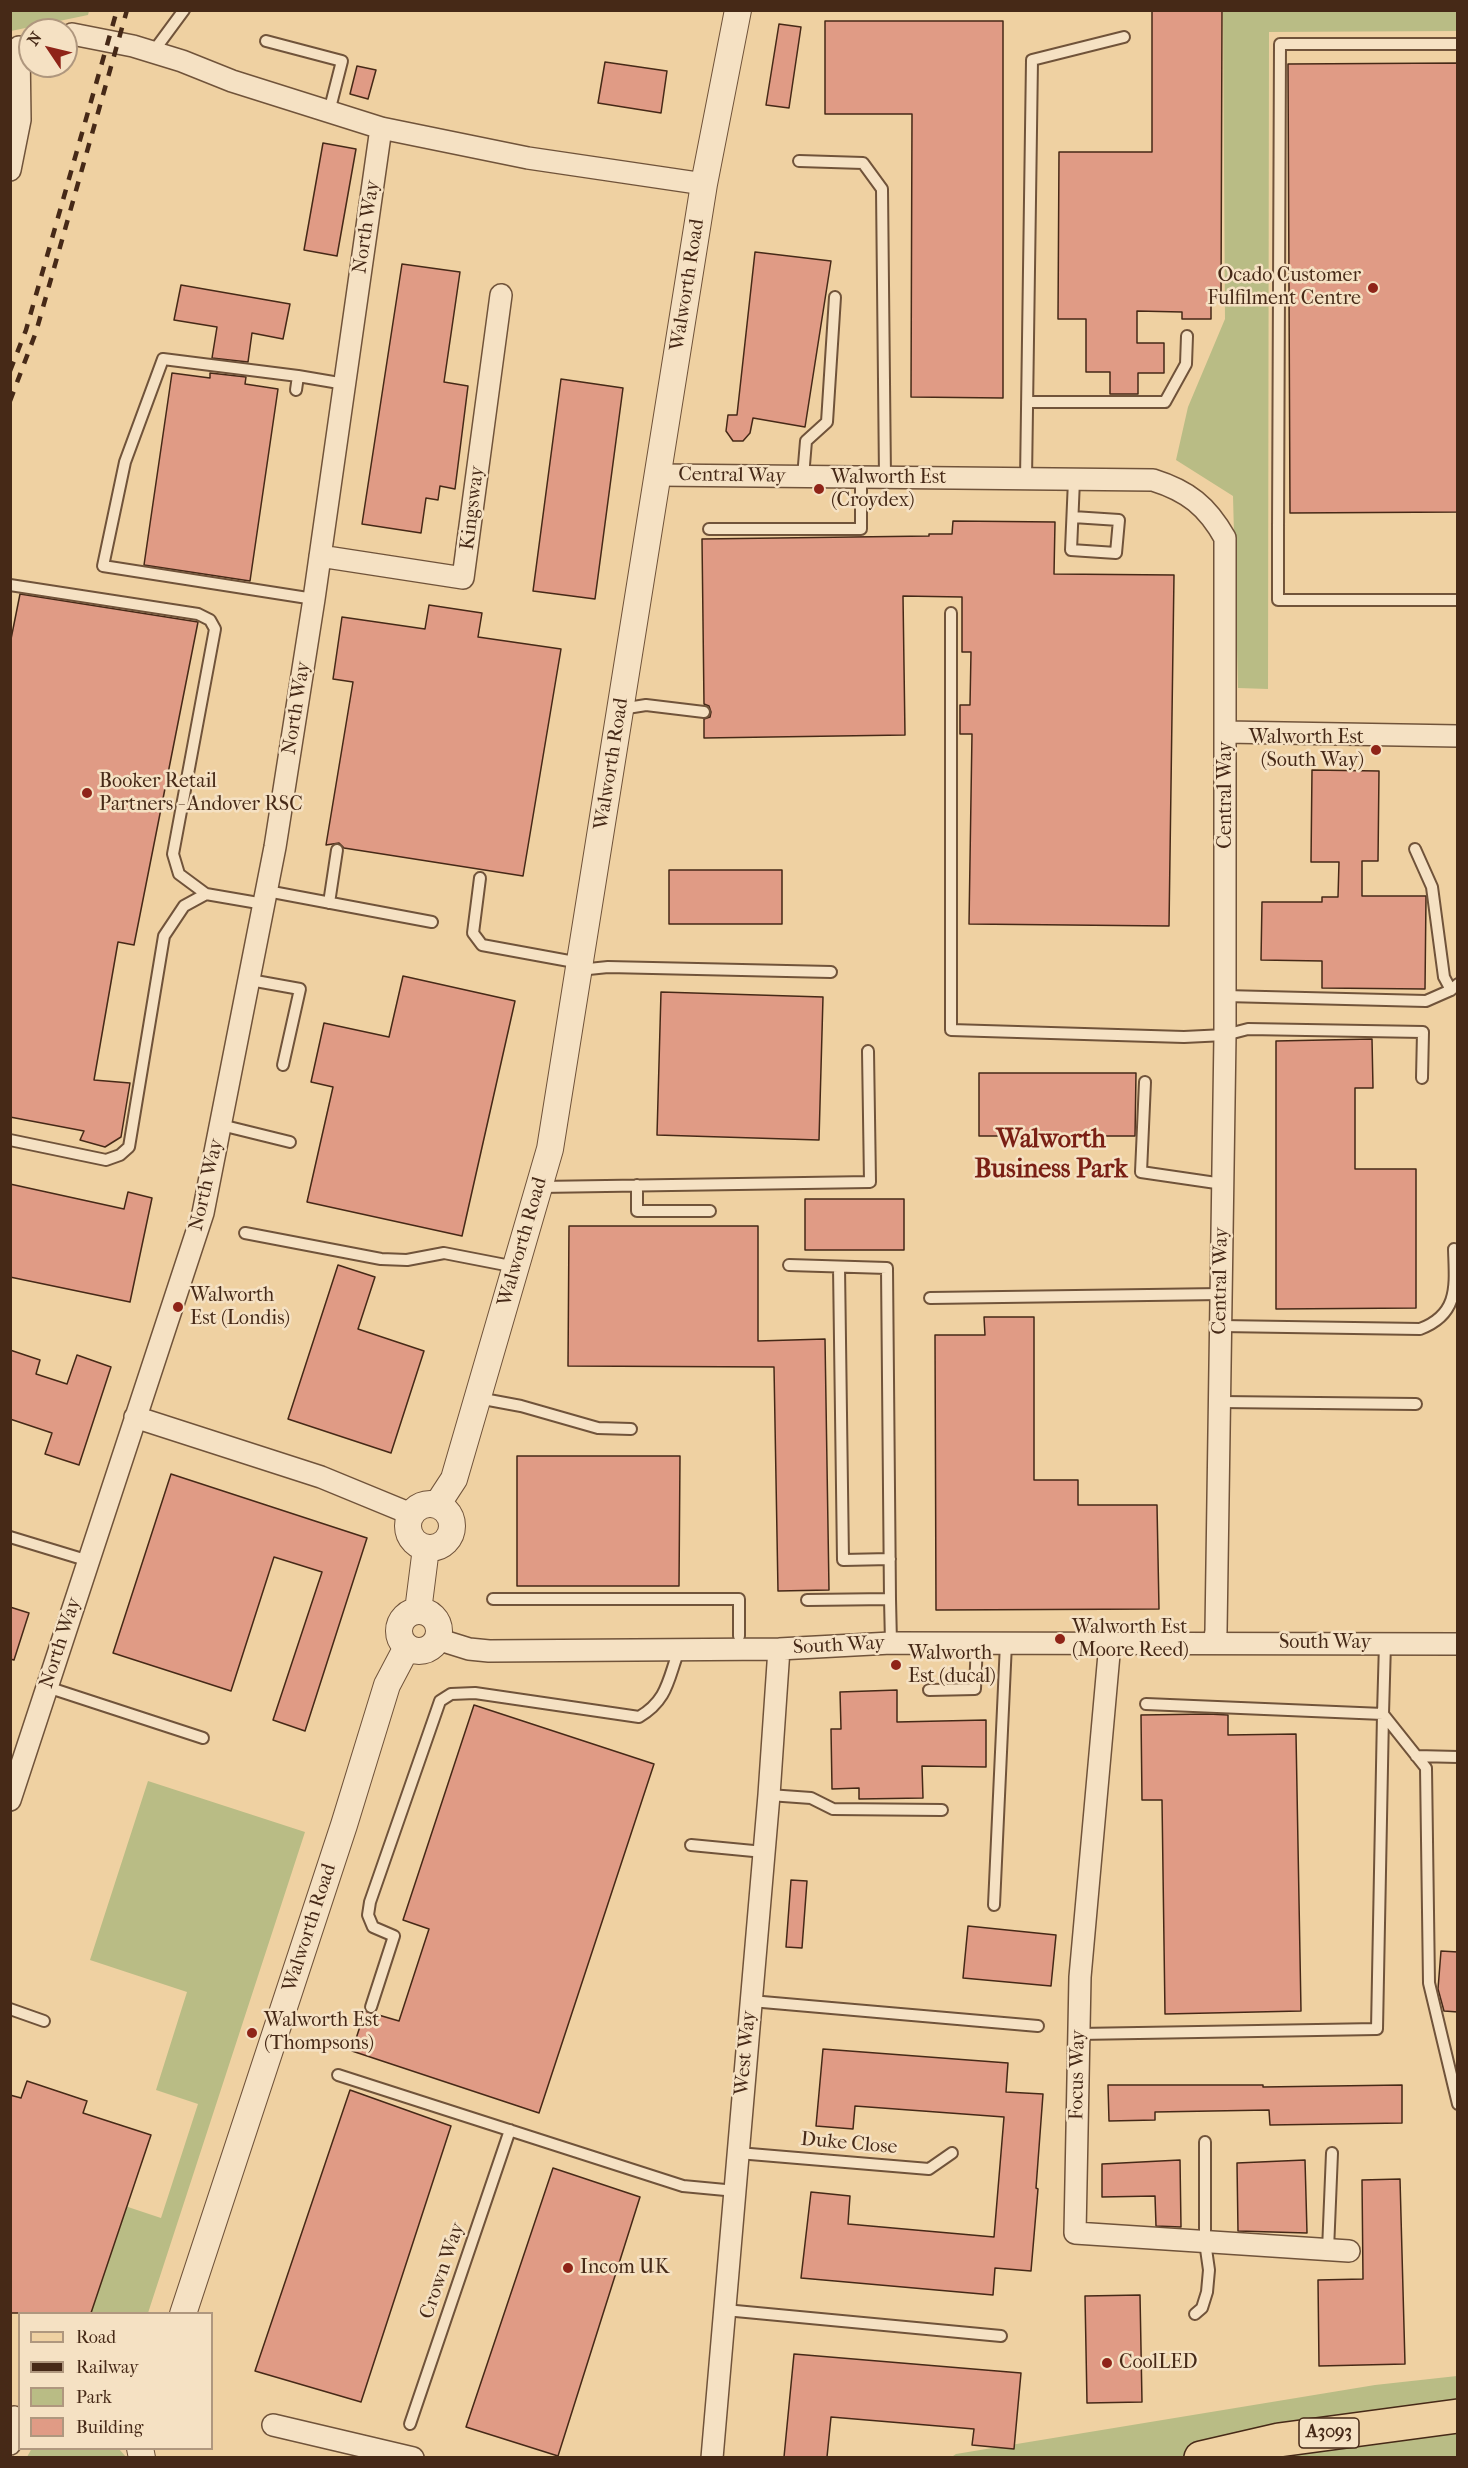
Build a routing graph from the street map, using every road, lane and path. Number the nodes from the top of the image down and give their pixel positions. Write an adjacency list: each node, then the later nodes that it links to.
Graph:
1 (184, 10): 7 (lane)
2 (738, 10): 13 (street, Walworth Road)
3 (78, 37): 7 (street)
4 (1124, 37): 20 (lane)
5 (266, 41): 9 (lane)
6 (1458, 44): 32 (lane)
7 (153, 52): 9 (street)
8 (20, 78): 12 (street)
9 (329, 112): 10 (street)
10 (381, 128): 13 (street); 18 (street, North Way)
11 (799, 161): 24 (lane)
12 (10, 170)
13 (704, 184): 21 (street, Walworth Road)
14 (501, 295): 29 (street, Kingsway)
15 (835, 297): 22 (lane)
16 (1187, 336): 20 (lane)
17 (298, 376): 18 (lane); 19 (lane); 31 (lane)
18 (345, 384): 29 (street, North Way)
19 (296, 390)
20 (1027, 402): 25 (lane)
21 (658, 475): 22 (street, Central Way); 34 (street, Walworth Road)
22 (803, 477): 23 (street, Central Way)
23 (861, 477): 24 (street, Central Way); 28 (lane)
24 (885, 477): 25 (street, Central Way)
25 (1026, 479): 26 (street, Central Way)
26 (1074, 480): 27 (lane); 36 (street, Central Way)
27 (1073, 517): 27 (lane)
28 (709, 529)
29 (320, 556): 31 (street, North Way)
30 (10, 585): 41 (lane)
31 (314, 599): 42 (street, North Way)
32 (1458, 600)
33 (951, 613): 50 (lane)
34 (621, 709): 35 (lane); 45 (street, Walworth Road)
35 (704, 712)
36 (1226, 732): 37 (street); 49 (street, Central Way)
37 (1458, 736)
38 (1415, 849): 48 (lane)
39 (337, 850): 43 (lane)
40 (480, 878): 45 (lane)
41 (206, 894): 42 (lane); 56 (lane)
42 (266, 898): 43 (lane); 47 (street, North Way)
43 (329, 903): 44 (lane)
44 (432, 921)
45 (579, 966): 46 (lane); 60 (street, Walworth Road)
46 (831, 972)
47 (250, 980): 52 (lane); 55 (street, North Way)
48 (1454, 987): 49 (lane)
49 (1225, 996): 50 (street, Central Way)
50 (1225, 1035): 53 (lane); 58 (street, Central Way)
51 (868, 1051): 59 (lane)
52 (283, 1065)
53 (1422, 1078)
54 (1144, 1082): 58 (lane)
55 (221, 1125): 57 (lane); 73 (street, North Way)
56 (10, 1140)
57 (290, 1142)
58 (1222, 1184): 67 (street, Central Way)
59 (637, 1185): 60 (lane); 61 (lane)
60 (539, 1186): 66 (street, Walworth Road)
61 (710, 1211)
62 (245, 1233): 66 (lane)
63 (1454, 1249): 69 (lane)
64 (789, 1265): 65 (lane)
65 (839, 1266): 79 (lane); 79 (lane)
66 (516, 1267): 70 (street, Walworth Road)
67 (1221, 1294): 68 (lane); 69 (street, Central Way)
68 (930, 1298)
69 (1221, 1326): 71 (street, Central Way)
70 (478, 1398): 74 (lane); 75 (street, Walworth Road)
71 (1220, 1402): 72 (lane); 91 (street, Central Way)
72 (1416, 1404)
73 (135, 1417): 76 (street); 80 (street, North Way)
74 (631, 1429)
75 (437, 1505): 76 (street); 78 (street)
76 (411, 1514): 78 (street)
77 (10, 1537): 80 (lane)
78 (426, 1548): 84 (street)
79 (890, 1559): 82 (lane)
80 (88, 1561): 97 (street, North Way)
81 (493, 1599): 85 (lane)
82 (890, 1599): 83 (lane); 87 (lane)
83 (807, 1600)
84 (418, 1611): 86 (street); 94 (street)
85 (739, 1636)
86 (437, 1639): 94 (street); 96 (street, South Way)
87 (891, 1643): 88 (street, South Way); 95 (street, South Way)
88 (977, 1643): 89 (street, South Way); 98 (lane)
89 (1006, 1643): 90 (street, South Way); 109 (lane)
90 (1110, 1643): 91 (street, South Way); 115 (street, Focus Way)
91 (1215, 1643): 92 (street, South Way)
92 (1385, 1643): 93 (street, South Way); 100 (lane)
93 (1458, 1644)
94 (407, 1647): 127 (street, Walworth Road)
95 (779, 1649): 96 (street, South Way); 104 (street, West Way)
96 (679, 1650): 111 (lane)
97 (47, 1687): 101 (lane); 105 (street, North Way)
98 (929, 1690)
99 (1146, 1704): 100 (lane)
100 (1383, 1714): 102 (lane); 115 (lane)
101 (203, 1738)
102 (1416, 1756): 103 (lane); 117 (lane)
103 (1458, 1757)
104 (769, 1795): 106 (lane); 108 (street, West Way)
105 (10, 1800)
106 (942, 1810)
107 (691, 1845): 108 (lane)
108 (764, 1852): 110 (street, West Way)
109 (994, 1905)
110 (751, 2001): 114 (lane); 120 (street, West Way)
111 (371, 2007)
112 (10, 2009): 113 (lane)
113 (45, 2021)
114 (1038, 2026)
115 (1079, 2034): 124 (street, Focus Way)
116 (338, 2075): 118 (lane)
117 (1458, 2104)
118 (510, 2130): 123 (lane); 132 (lane, Crown Way)
119 (1205, 2142): 124 (lane)
120 (738, 2153): 121 (lane, Duke Close); 123 (street, West Way)
121 (952, 2153)
122 (1332, 2153): 125 (lane)
123 (736, 2191): 126 (street, West Way)
124 (1205, 2242): 125 (street, Focus Way); 128 (lane)
125 (1338, 2251)
126 (725, 2310): 129 (lane); 136 (street, West Way)
127 (183, 2312)
128 (1195, 2314)
129 (1001, 2336)
130 (1458, 2416): 137 (main road, A3093)
131 (15, 2417): 134 (street)
132 (410, 2424)
133 (273, 2425): 135 (street)
134 (10, 2444)
135 (413, 2457)
136 (712, 2457)
137 (1201, 2457)

